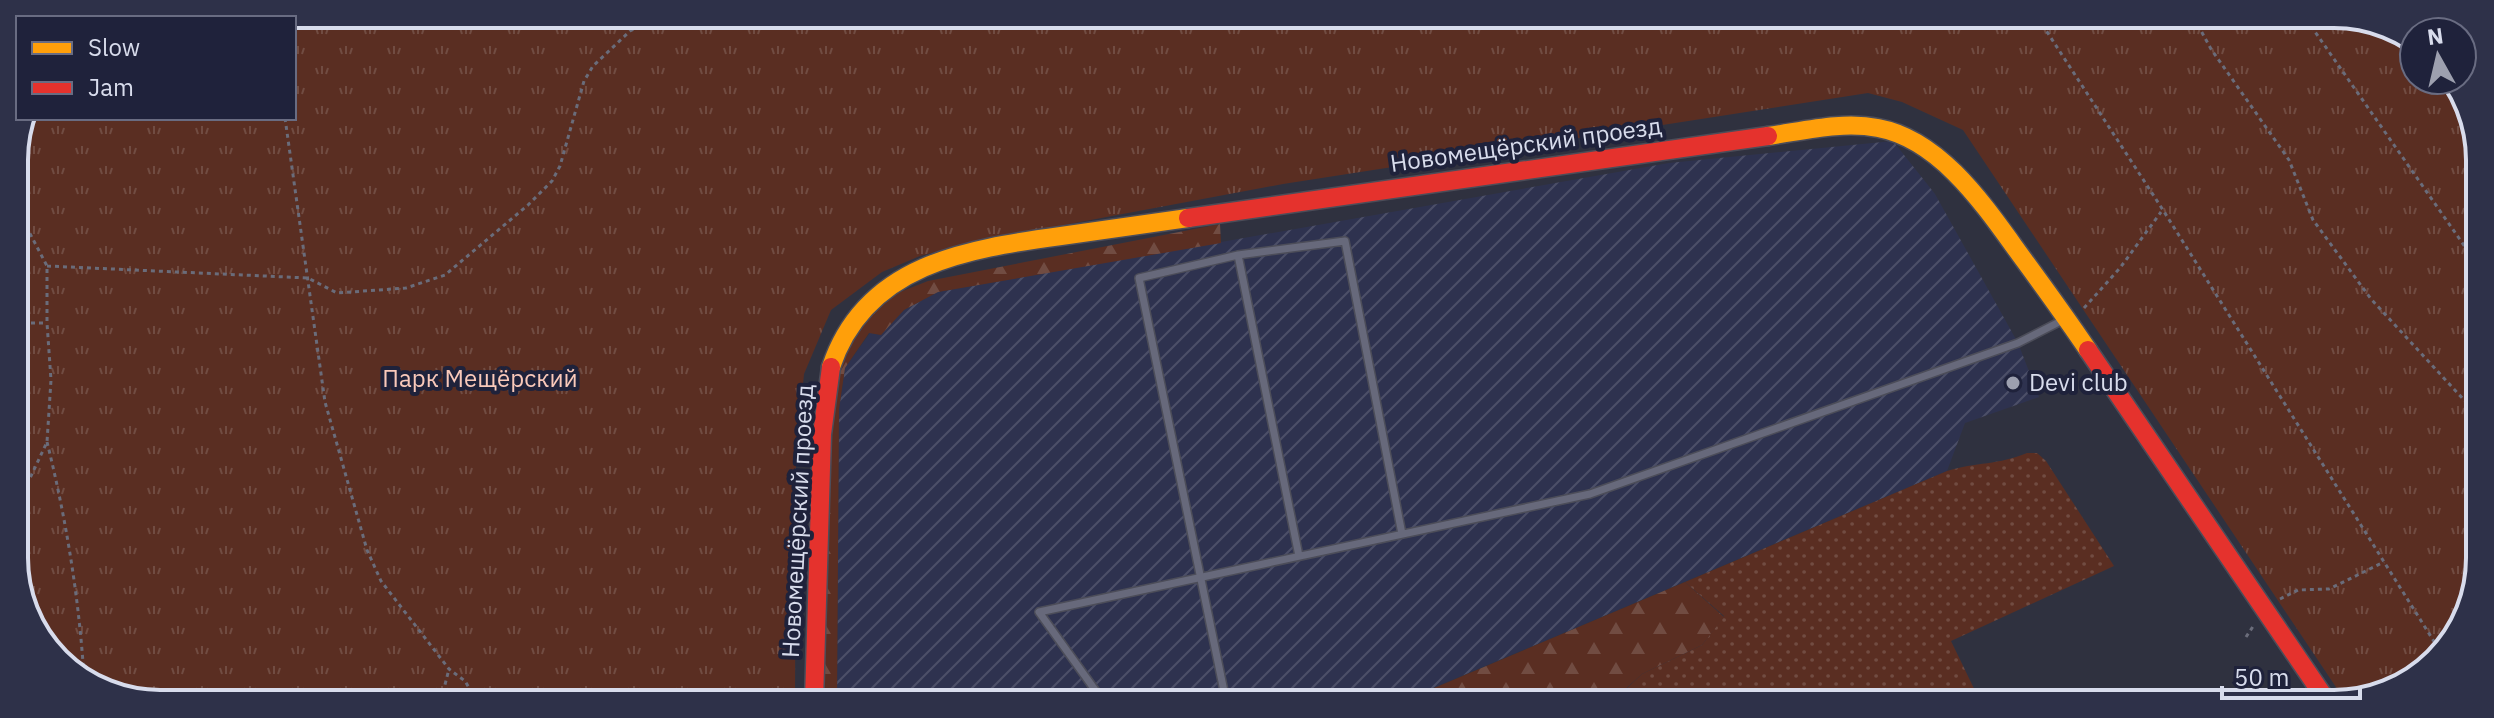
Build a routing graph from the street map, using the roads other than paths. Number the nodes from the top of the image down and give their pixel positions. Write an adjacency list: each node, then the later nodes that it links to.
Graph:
1 (1238, 255): 3 (lane); 4 (lane); 5 (lane)
2 (2067, 319): 3 (lane); 6 (street, Новомещёрский проезд); 9 (street, Новомещёрский проезд)
3 (1402, 534): 4 (lane)
4 (1299, 556): 5 (lane)
5 (1199, 578): 7 (lane); 8 (lane)
6 (814, 690)
7 (1095, 690)
8 (1224, 690)
9 (2319, 690)

